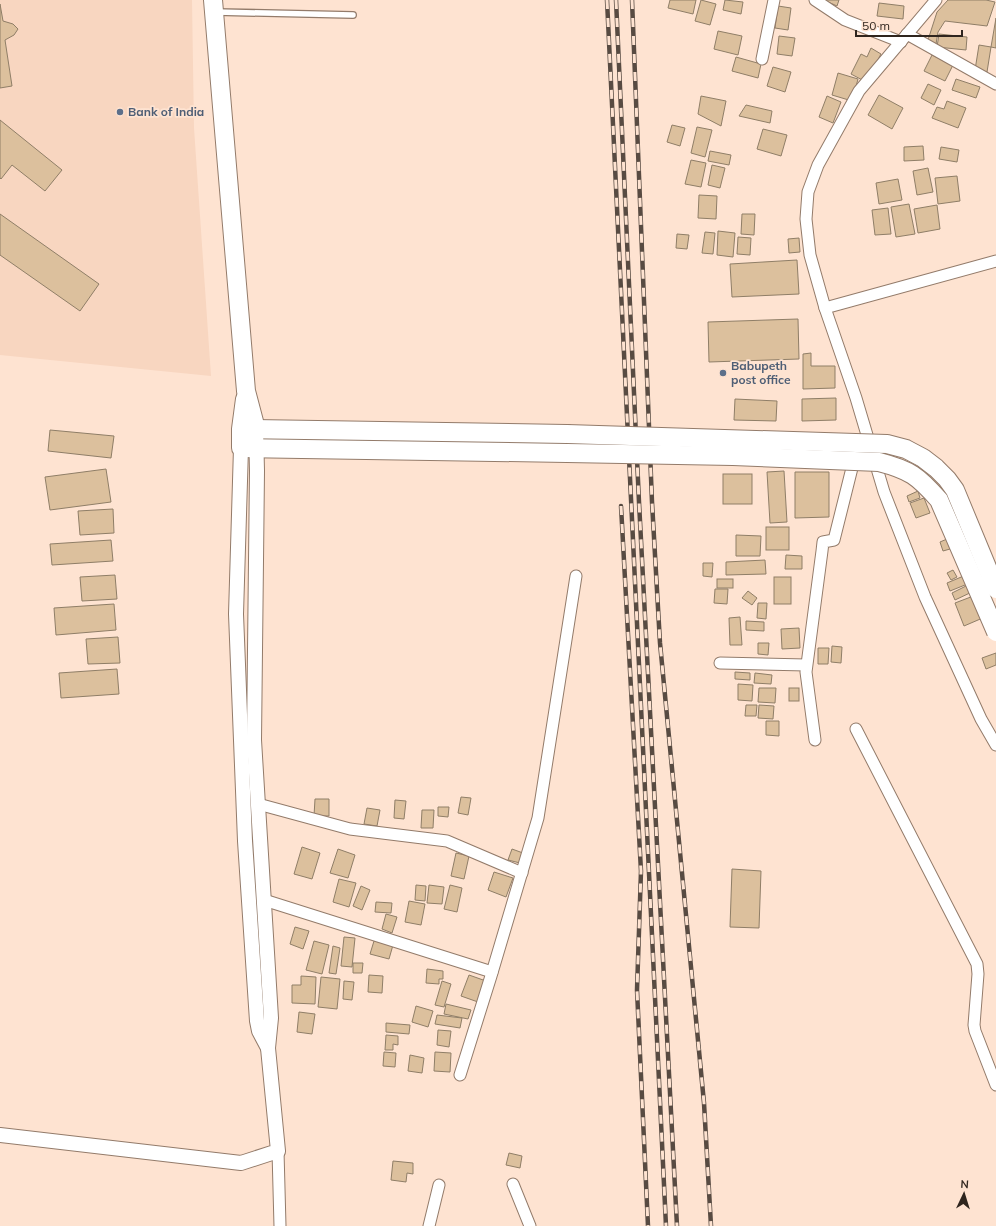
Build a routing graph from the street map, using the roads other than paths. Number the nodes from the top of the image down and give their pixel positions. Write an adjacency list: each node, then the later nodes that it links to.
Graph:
1 (774, 0): 7 (street)
2 (815, 0): 6 (street)
3 (936, 0): 6 (street)
4 (214, 6): 5 (lane); 12 (main road)
5 (353, 15)
6 (904, 38): 8 (street); 10 (street)
7 (762, 59)
8 (996, 84)
9 (996, 261): 10 (street)
10 (825, 308): 11 (street)
11 (863, 422): 18 (street); 21 (street)
12 (249, 429): 13 (main road); 15 (main road, bridge)
13 (249, 448): 16 (main road, bridge); 22 (street); 26 (street)
14 (576, 576): 23 (street)
15 (996, 589)
16 (996, 632)
17 (720, 663): 18 (street)
18 (806, 665): 20 (street)
19 (856, 729): 28 (street)
20 (815, 740)
21 (996, 745)
22 (258, 804): 23 (street); 24 (street)
23 (522, 873): 25 (street)
24 (264, 900): 25 (street); 26 (street)
25 (492, 972): 27 (street)
26 (268, 1048): 30 (street)
27 (460, 1075)
28 (996, 1085)
29 (0, 1135): 30 (street)
30 (278, 1150): 33 (street)
31 (439, 1184): 34 (street)
32 (513, 1184): 35 (street)
33 (280, 1226)
34 (429, 1226)
35 (530, 1226)

